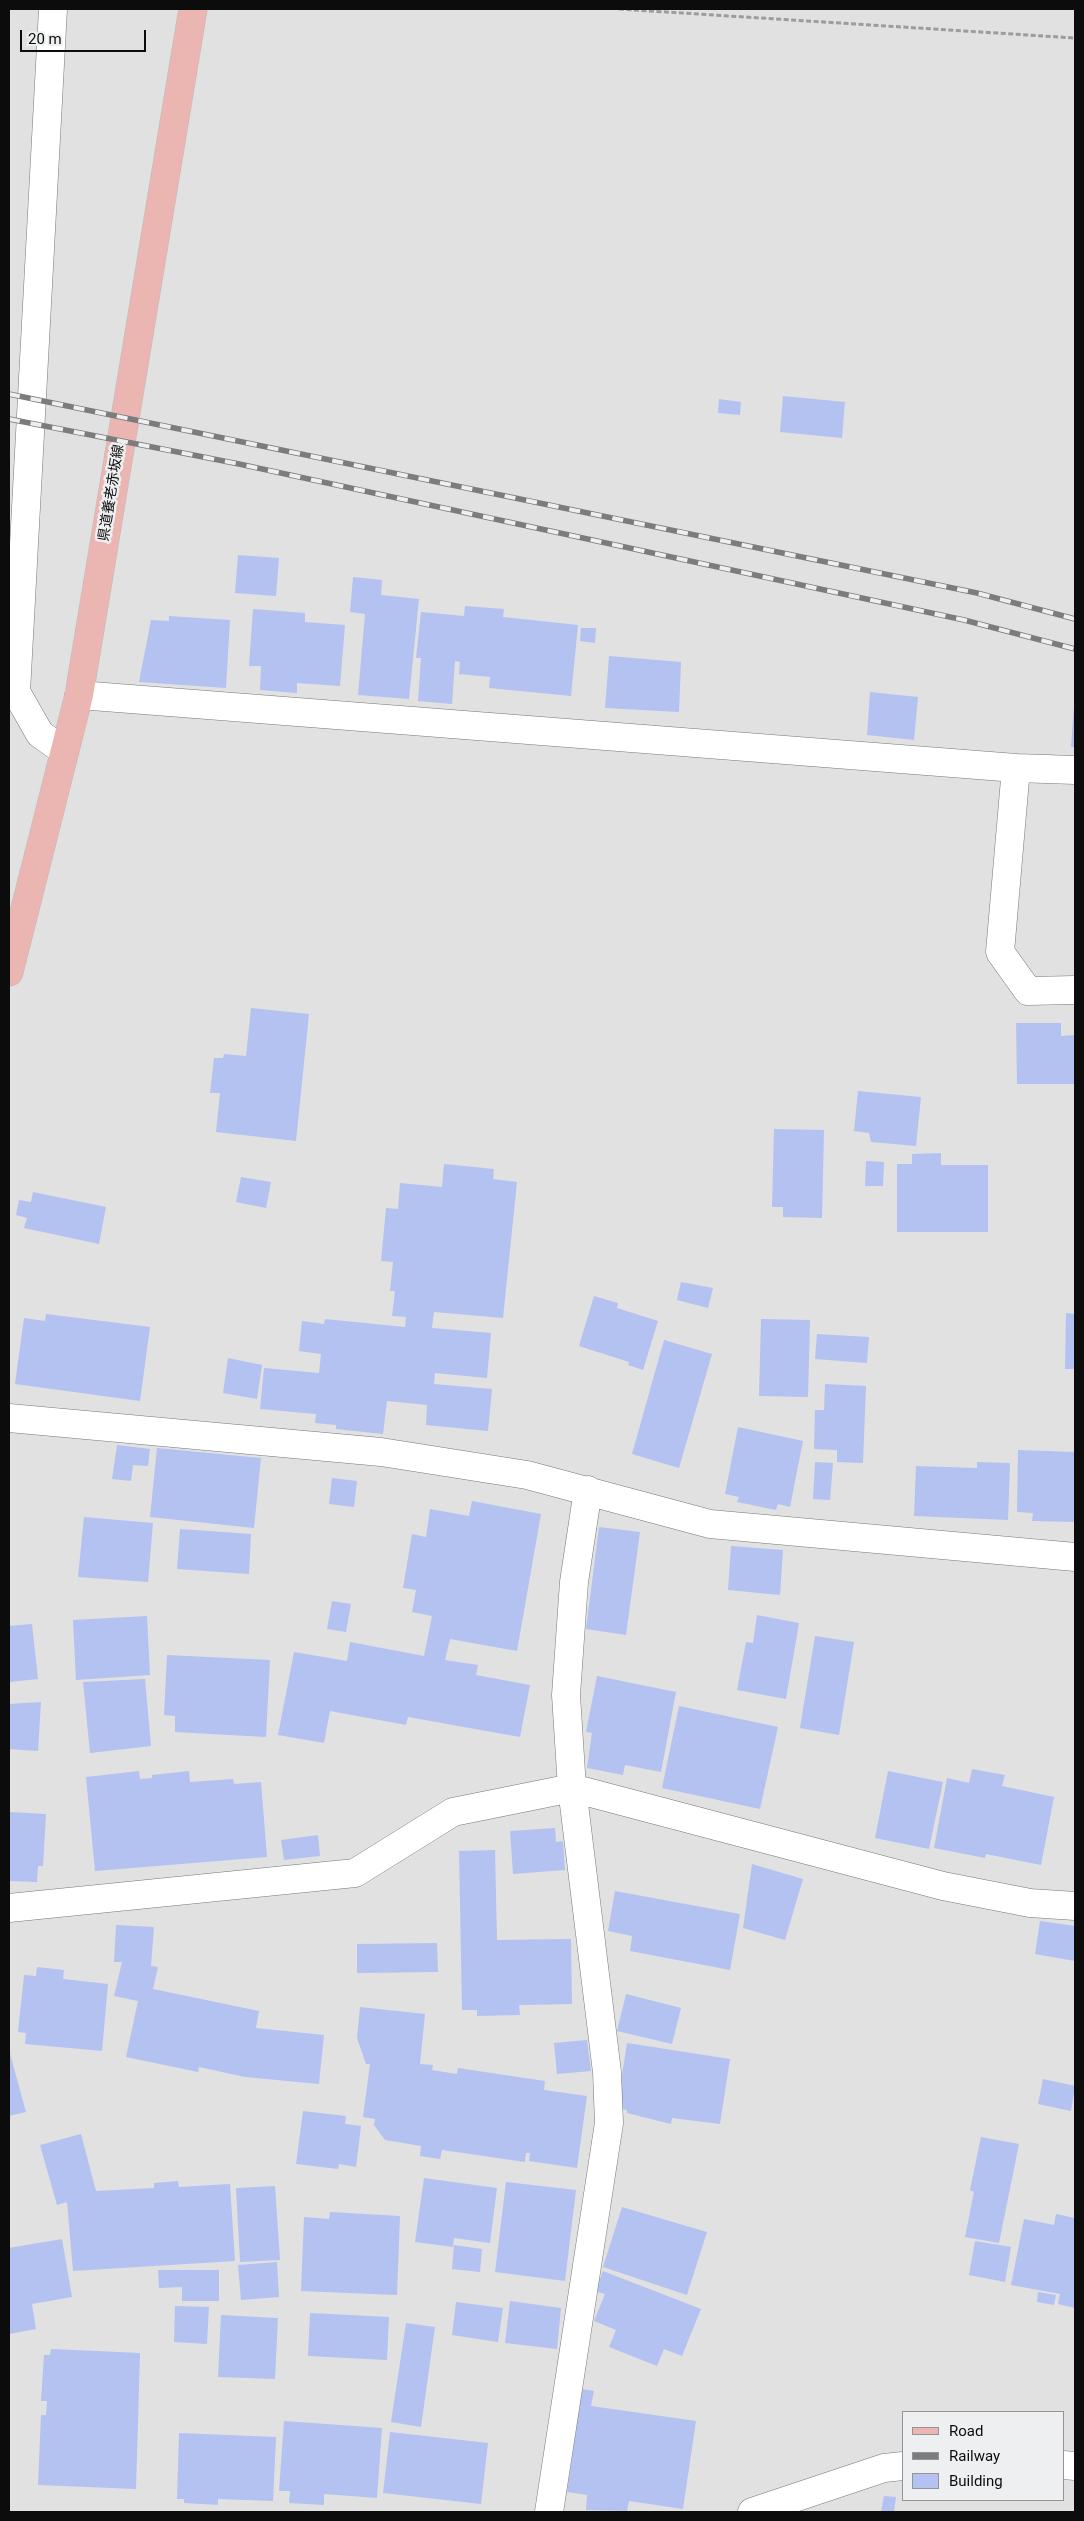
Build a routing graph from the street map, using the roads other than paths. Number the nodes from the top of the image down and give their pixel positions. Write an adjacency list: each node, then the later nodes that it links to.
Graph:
1 (53, 9): 4 (street)
2 (193, 9): 3 (main road, 県道養老赤坂線)
3 (79, 695): 4 (main road, 県道養老赤坂線); 5 (street)
4 (64, 751): 7 (main road, 県道養老赤坂線)
5 (1016, 768): 6 (street); 8 (street)
6 (1075, 770)
7 (9, 972)
8 (1075, 990)
9 (9, 1418): 10 (street)
10 (588, 1490): 11 (street); 12 (street)
11 (1075, 1557)
12 (572, 1788): 13 (street); 14 (street); 16 (street)
13 (1075, 1906)
14 (9, 1908)
15 (902, 2466): 17 (street)
16 (549, 2512)
17 (752, 2512)

